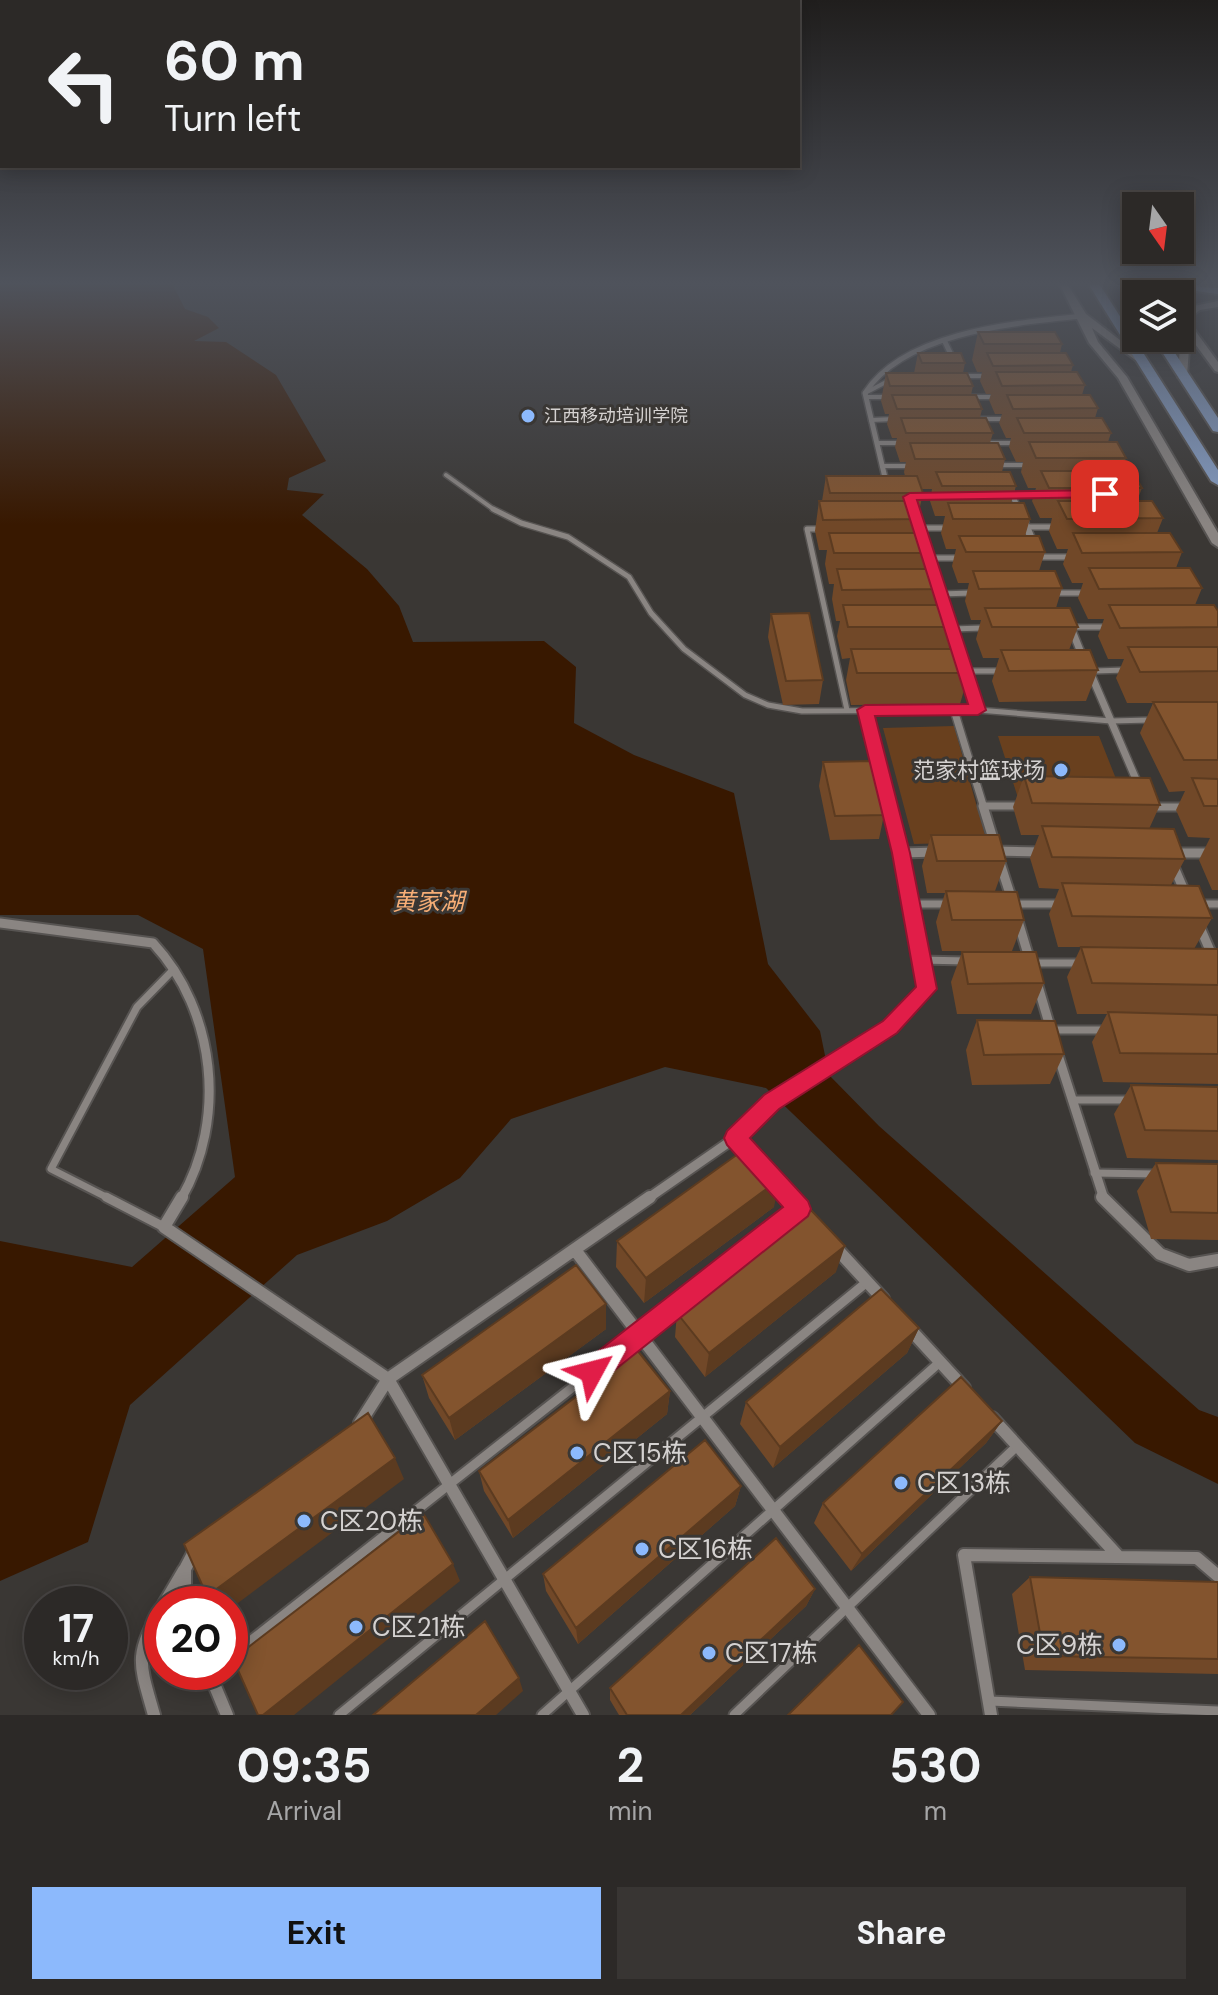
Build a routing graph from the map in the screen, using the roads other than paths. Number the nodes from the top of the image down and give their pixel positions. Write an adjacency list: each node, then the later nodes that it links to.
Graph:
1 (889, 365): 12 (street)
2 (955, 365): 10 (street)
3 (1112, 365): 46 (main road)
4 (1144, 365): 33 (main road)
5 (1176, 365): 9 (main road)
6 (1183, 365): 9 (main road)
7 (899, 375): 12 (lane)
8 (945, 375): 10 (lane)
9 (1182, 375): 21 (main road)
10 (960, 376): 11 (lane); 15 (street)
11 (992, 376)
12 (866, 395): 13 (lane); 20 (street)
13 (896, 397)
14 (955, 397): 15 (lane)
15 (970, 397): 16 (lane); 18 (street)
16 (1002, 397)
17 (902, 419): 20 (lane)
18 (979, 419): 19 (lane); 25 (street)
19 (1008, 419)
20 (871, 420): 22 (street)
21 (1218, 428)
22 (877, 443): 23 (lane); 30 (street)
23 (905, 443)
24 (976, 443): 25 (lane)
25 (990, 443): 26 (lane); 28 (street)
26 (1019, 443)
27 (985, 465): 28 (lane)
28 (999, 465): 29 (lane); 35 (street)
29 (1030, 465)
30 (882, 466): 31 (lane); 34 (street)
31 (926, 466)
32 (446, 475): 85 (lane)
33 (1218, 481)
34 (898, 491)
35 (1013, 495): 36 (lane); 37 (lane); 40 (street)
36 (1044, 495)
37 (998, 496)
38 (916, 517): 43 (street)
39 (1011, 527): 40 (lane)
40 (1026, 527): 41 (lane); 48 (street)
41 (1058, 527)
42 (905, 528): 43 (lane)
43 (920, 528): 44 (lane); 51 (street)
44 (950, 528)
45 (835, 529): 53 (lane)
46 (1218, 543)
47 (1024, 557): 48 (lane)
48 (1040, 557): 49 (lane); 55 (street)
49 (1084, 557)
50 (915, 558): 51 (lane)
51 (929, 558): 52 (lane); 56 (street)
52 (961, 558)
53 (813, 559): 54 (lane); 64 (lane)
54 (828, 559)
55 (1045, 569)
56 (933, 570)
57 (1050, 581): 62 (street)
58 (937, 582): 59 (street)
59 (941, 593): 60 (lane); 66 (lane); 74 (street)
60 (984, 593)
61 (1041, 593): 62 (lane)
62 (1055, 593): 63 (lane); 67 (street)
63 (1086, 593)
64 (821, 594): 65 (lane); 75 (lane)
65 (836, 594)
66 (926, 594)
67 (1060, 604)
68 (1065, 616): 69 (street)
69 (1070, 627): 70 (lane); 72 (lane); 82 (street)
70 (1117, 627)
71 (996, 628): 74 (lane)
72 (1056, 628)
73 (937, 629): 74 (lane)
74 (952, 629): 79 (street)
75 (829, 630): 76 (lane); 83 (lane)
76 (844, 630)
77 (1132, 670): 82 (lane)
78 (950, 671): 79 (lane)
79 (966, 671): 80 (lane); 88 (street)
80 (1012, 671)
81 (1074, 671): 82 (lane)
82 (1089, 671): 90 (street)
83 (838, 672): 84 (lane); 85 (lane)
84 (854, 672)
85 (847, 710): 86 (lane)
86 (865, 710): 87 (lane); 101 (street)
87 (954, 710): 88 (lane); 92 (street)
88 (978, 710): 90 (lane)
89 (1157, 720): 90 (lane)
90 (1111, 721): 91 (street)
91 (1142, 792)
92 (983, 806): 93 (lane); 97 (street)
93 (1028, 806)
94 (1148, 807): 95 (lane); 96 (street)
95 (1190, 807)
96 (1153, 818)
97 (997, 851): 99 (street); 100 (street); 106 (street)
98 (949, 852): 101 (street)
99 (981, 852)
100 (1059, 852)
101 (901, 853): 103 (street)
102 (1218, 853): 109 (street)
103 (911, 904): 104 (lane); 112 (street)
104 (954, 904)
105 (998, 904): 106 (lane)
106 (1013, 904): 107 (lane); 115 (street)
107 (1072, 904)
108 (1175, 904): 109 (lane)
109 (1190, 904): 110 (lane); 118 (street)
110 (1218, 904)
111 (0, 923): 119 (street)
112 (921, 960): 113 (lane); 124 (street)
113 (968, 961)
114 (1015, 962): 115 (lane)
115 (1031, 963): 116 (lane); 120 (street)
116 (1093, 963)
117 (1201, 964): 118 (lane)
118 (1217, 966)
119 (175, 968): 130 (street); 130 (lane)
120 (1051, 1030): 121 (lane); 122 (street)
121 (1112, 1030)
122 (1072, 1100): 123 (lane); 127 (street)
123 (1145, 1100)
124 (735, 1138): 125 (street); 133 (street)
125 (756, 1162)
126 (767, 1173): 129 (street)
127 (1094, 1173): 128 (lane); 134 (street)
128 (1172, 1174)
129 (799, 1209): 131 (street); 138 (lane)
130 (164, 1227): 140 (street)
131 (819, 1230)
132 (828, 1240): 135 (street)
133 (575, 1250): 138 (street); 140 (street)
134 (1218, 1260)
135 (867, 1282): 136 (street); 143 (lane)
136 (888, 1305)
137 (898, 1317): 139 (street)
138 (640, 1334): 143 (street); 146 (lane)
139 (940, 1362): 141 (street); 147 (lane)
140 (388, 1379): 144 (street); 146 (street)
141 (977, 1402)
142 (986, 1412): 145 (street)
143 (702, 1417): 147 (street); 152 (lane)
144 (350, 1429)
145 (1017, 1446): 149 (street); 155 (lane)
146 (449, 1484): 152 (street); 157 (lane)
147 (773, 1510): 155 (street); 161 (lane)
148 (204, 1535): 150 (street)
149 (1118, 1556): 151 (street); 162 (street)
150 (185, 1569): 153 (street); 154 (street)
151 (1218, 1576)
152 (505, 1579): 161 (street); 166 (lane)
153 (175, 1586)
154 (185, 1586)
155 (847, 1607): 169 (lane); 170 (street)
156 (144, 1639): 158 (street)
157 (248, 1643)
158 (144, 1680)
159 (147, 1690): 164 (street)
160 (217, 1690): 165 (street)
161 (569, 1691): 167 (lane); 168 (street)
162 (989, 1708): 163 (lane)
163 (1218, 1711)
164 (154, 1715)
165 (227, 1715)
166 (339, 1715)
167 (542, 1715)
168 (583, 1715)
169 (734, 1715)
170 (929, 1715)

